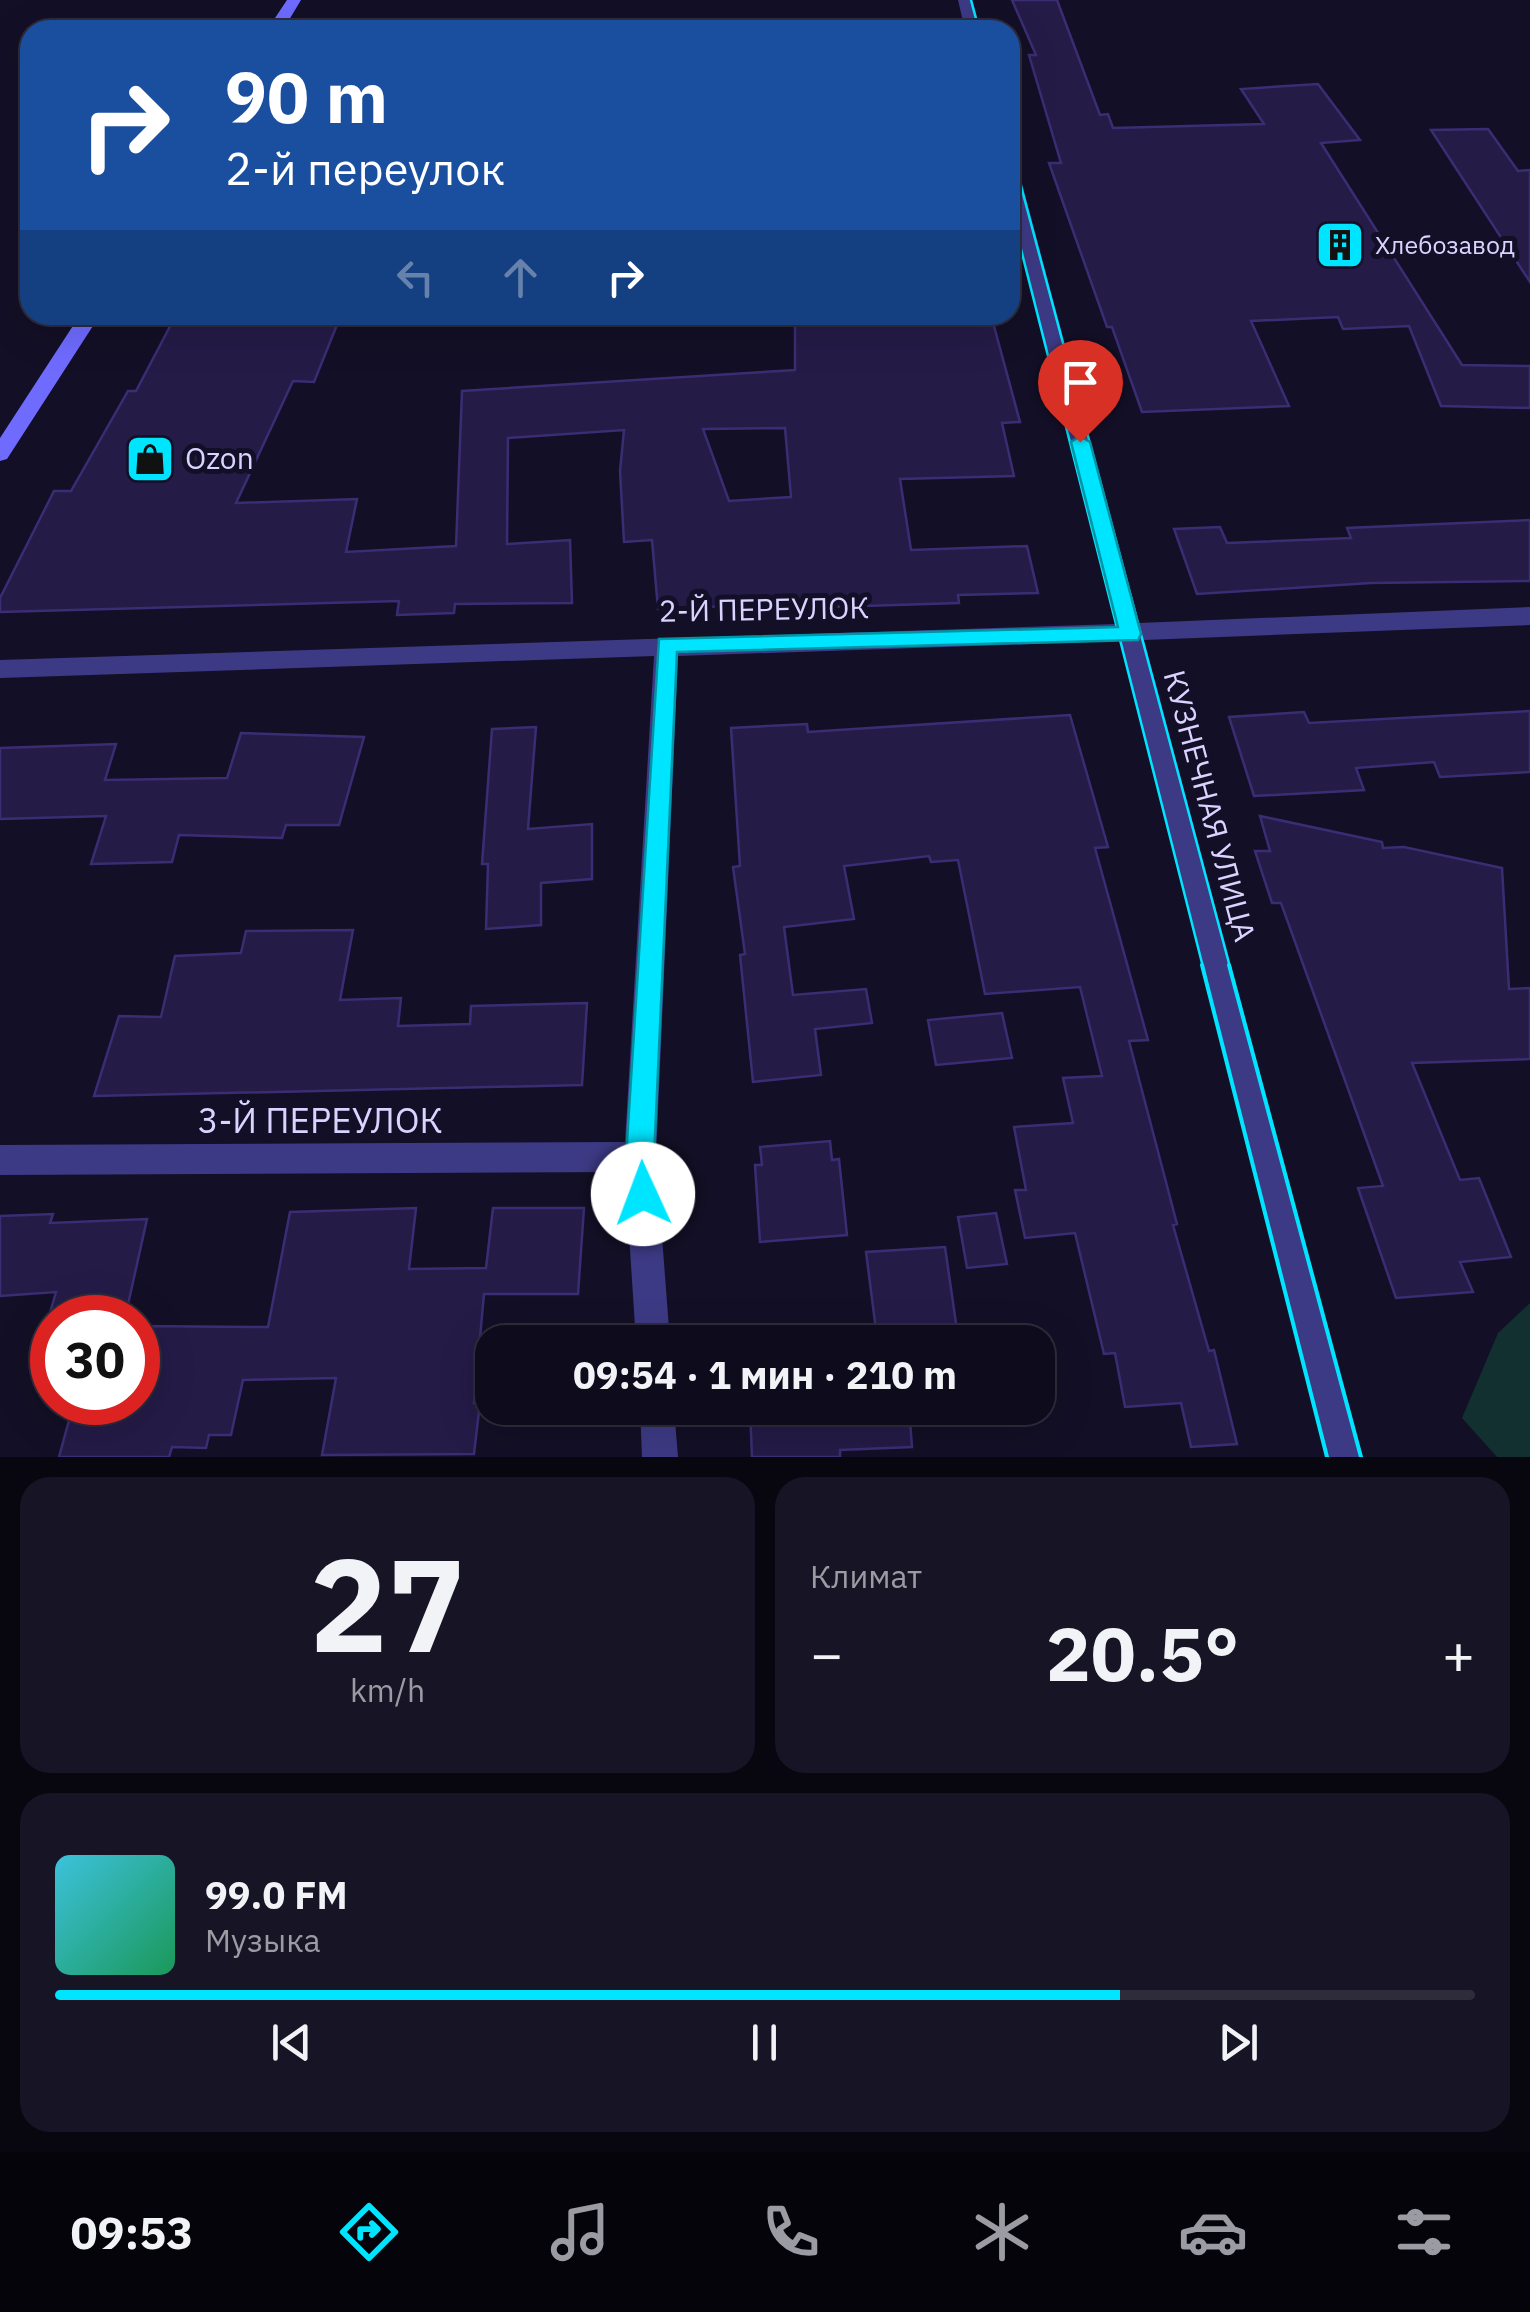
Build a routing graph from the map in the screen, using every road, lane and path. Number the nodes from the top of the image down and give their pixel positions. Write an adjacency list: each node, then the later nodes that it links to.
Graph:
1 (1020, 210): 5 (street, КУЗНЕЧНАЯ УЛИЦА)
2 (84, 325): 3 (main road)
3 (0, 454)
4 (1530, 616): 5 (street, 2-Й ПЕРЕУЛОК)
5 (1130, 634): 6 (street, 2-Й ПЕРЕУЛОК); 13 (street, КУЗНЕЧНАЯ УЛИЦА)
6 (667, 644): 7 (street, 2-Й ПЕРЕУЛОК); 8 (street)
7 (0, 669)
8 (640, 1158): 9 (street, 3-Й ПЕРЕУЛОК); 10 (street)
9 (0, 1160)
10 (651, 1325)
11 (658, 1425): 12 (street)
12 (660, 1457)
13 (1344, 1457)

